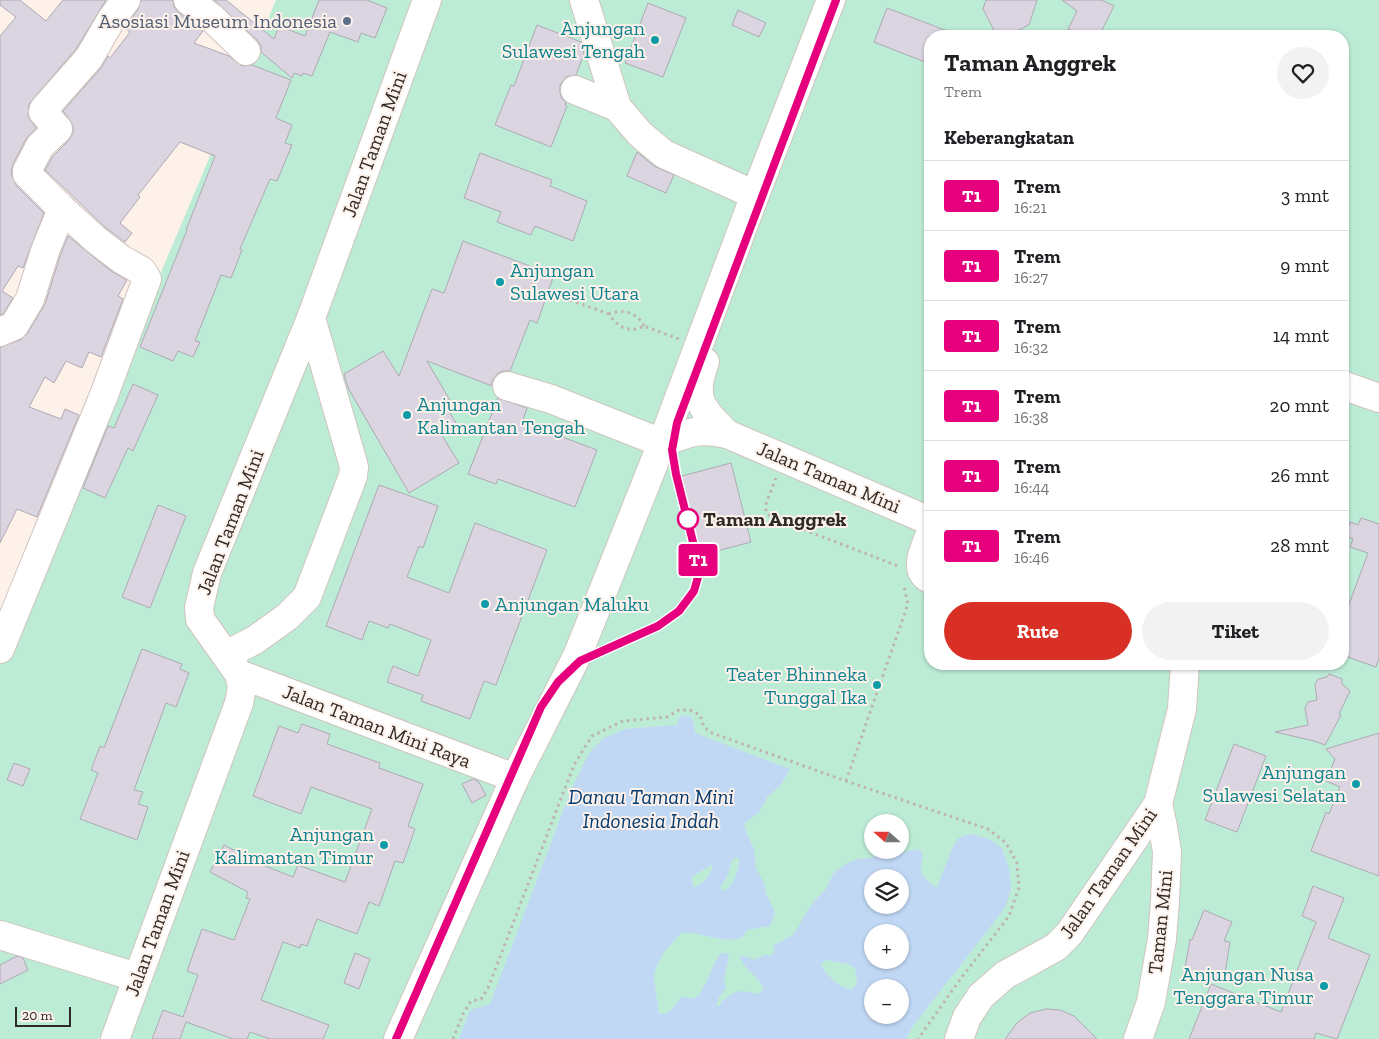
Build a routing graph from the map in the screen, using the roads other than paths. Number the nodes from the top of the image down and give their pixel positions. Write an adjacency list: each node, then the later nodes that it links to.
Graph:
1 (126, 0): 11 (street)
2 (188, 0): 7 (street)
3 (427, 0): 12 (street, Jalan Taman Mini)
4 (584, 0): 9 (street)
5 (831, 0): 10 (street)
6 (847, 0): 17 (street, Jalan Taman Mini)
7 (246, 51)
8 (575, 90): 9 (street)
9 (617, 107): 10 (street)
10 (755, 195): 18 (street)
11 (62, 209): 13 (street); 22 (street)
12 (311, 318): 23 (street, Jalan Taman Mini); 23 (street)
13 (0, 332)
14 (506, 386): 18 (street)
15 (1349, 387): 16 (street)
16 (1379, 398)
17 (727, 434): 18 (street, Jalan Taman Mini); 19 (street, Jalan Taman Mini)
18 (662, 443): 25 (street)
19 (924, 518)
20 (924, 551): 21 (street)
21 (924, 575)
22 (0, 649)
23 (232, 665): 25 (street, Jalan Taman Mini Raya); 28 (street, Jalan Taman Mini)
24 (1185, 670): 26 (street, Jalan Taman Mini)
25 (515, 778): 30 (street)
26 (1158, 804): 31 (street, Jalan Taman Mini); 32 (street, Taman Mini)
27 (0, 935): 28 (street)
28 (136, 977): 29 (street, Jalan Taman Mini)
29 (115, 1039)
30 (398, 1039)
31 (959, 1039)
32 (1138, 1039)

